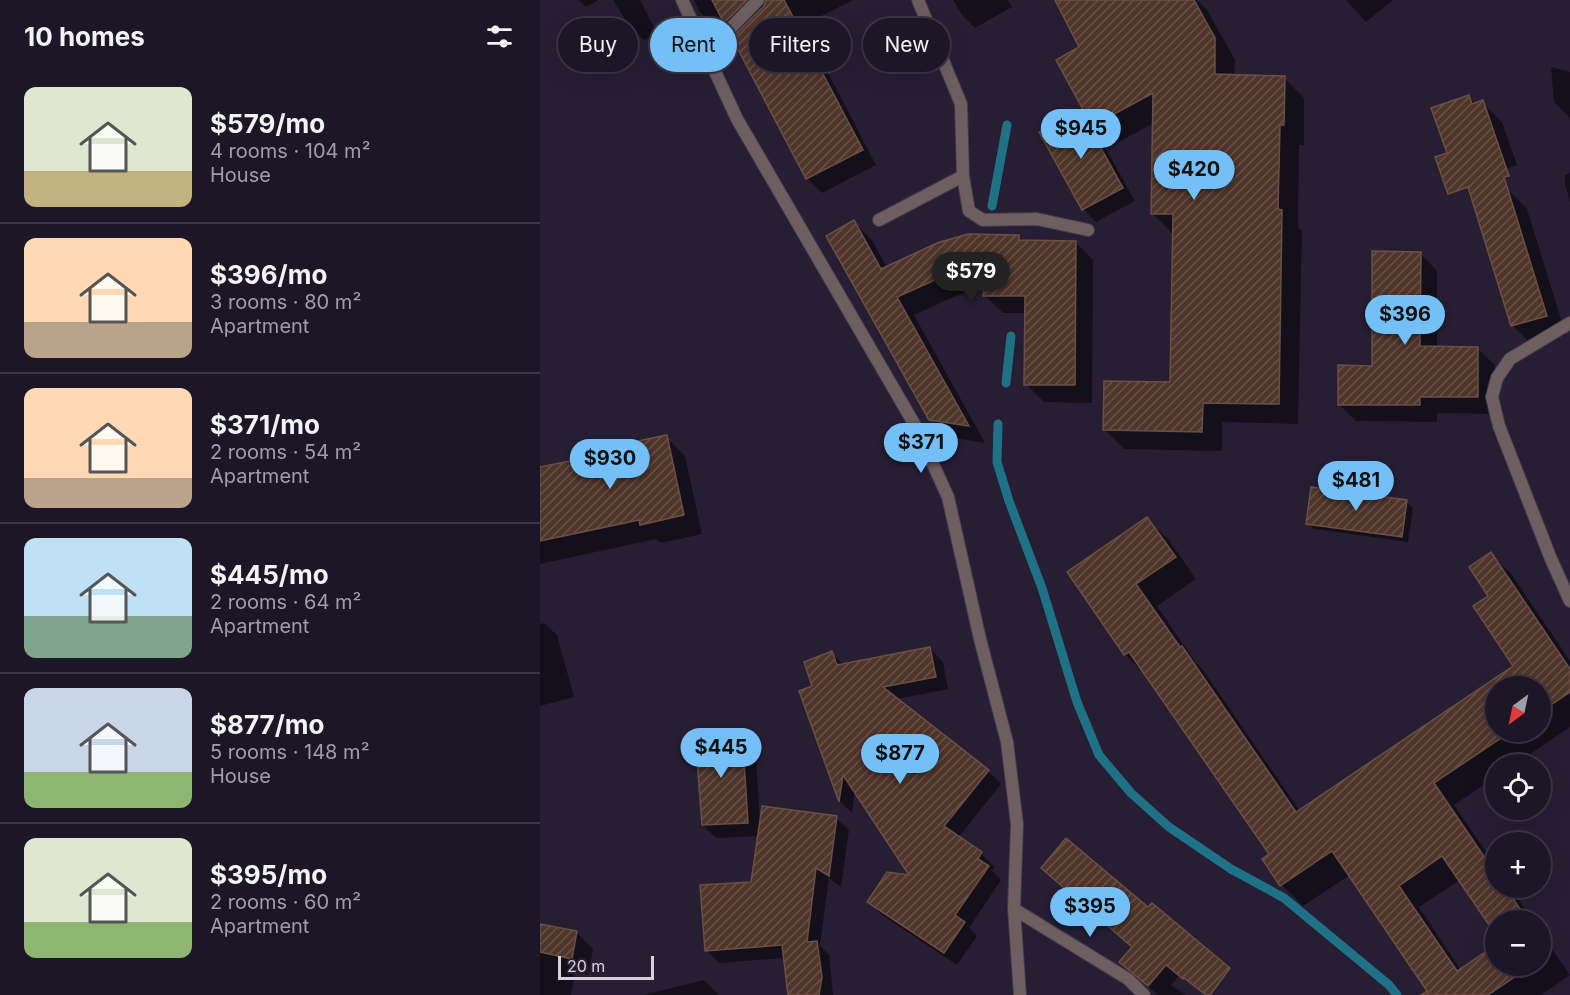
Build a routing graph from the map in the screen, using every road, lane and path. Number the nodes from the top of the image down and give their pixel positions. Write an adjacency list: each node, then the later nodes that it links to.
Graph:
1 (682, 0): 4 (street)
2 (758, 0): 5 (street)
3 (918, 0): 7 (street)
4 (690, 18)
5 (737, 22)
6 (715, 72): 12 (street)
7 (963, 176): 8 (street); 9 (street)
8 (879, 220)
9 (1088, 230)
10 (1570, 322): 11 (street)
11 (1570, 601)
12 (1014, 909): 13 (street); 14 (street)
13 (1020, 995)
14 (1144, 995)

